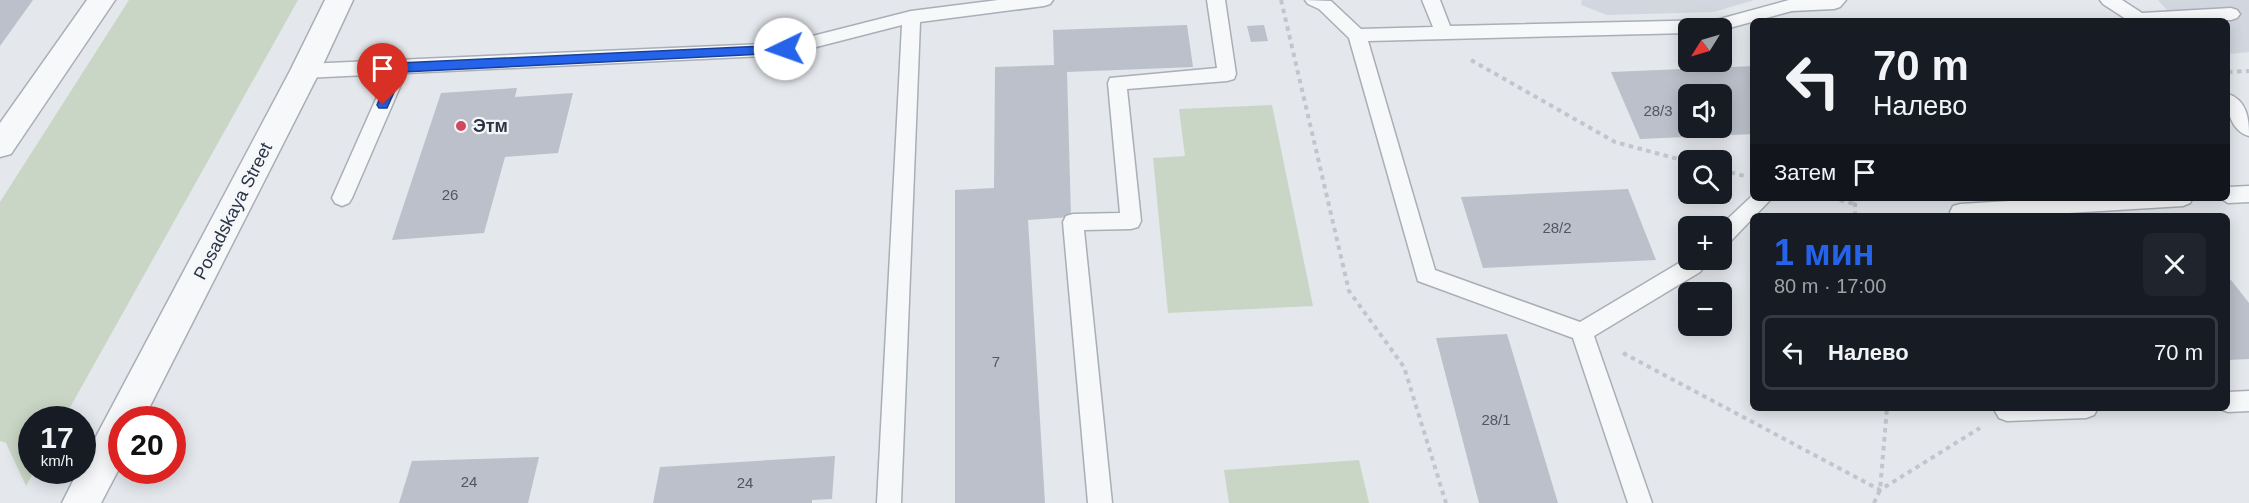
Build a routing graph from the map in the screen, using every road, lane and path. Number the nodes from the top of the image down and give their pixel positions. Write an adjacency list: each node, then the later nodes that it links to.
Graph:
1 (101, 0): 22 (street)
2 (339, 0): 18 (street, Posadskaya Street)
3 (1044, 0): 11 (lane)
4 (1216, 0): 48 (lane)
5 (1281, 0): 49 (path)
6 (1314, 0): 15 (lane)
7 (1431, 0): 14 (lane)
8 (1837, 0): 14 (lane)
9 (2109, 0): 12 (lane)
10 (2231, 14): 13 (lane)
11 (911, 18): 16 (lane); 47 (lane)
12 (2137, 18)
13 (2170, 18)
14 (1435, 33): 15 (lane); 23 (path)
15 (1357, 35): 38 (lane)
16 (399, 68): 18 (lane); 28 (lane)
17 (2249, 71): 19 (path)
18 (305, 72): 41 (street, Posadskaya Street)
19 (2230, 72)
20 (2230, 104): 21 (lane)
21 (2249, 129)
22 (0, 146)
23 (1678, 159)
24 (1732, 172): 25 (path)
25 (1750, 177)
26 (2249, 194): 27 (lane)
27 (2230, 195)
28 (342, 198)
29 (1759, 201): 36 (lane)
30 (1843, 201): 33 (path)
31 (1856, 201): 33 (path)
32 (2135, 201): 34 (lane)
33 (1855, 204): 35 (path)
34 (1960, 212)
35 (1855, 213)
36 (1732, 227)
37 (1685, 270): 38 (lane)
38 (1582, 332): 45 (path); 50 (lane)
39 (2249, 401): 40 (lane)
40 (2230, 402)
41 (131, 406)
42 (1887, 411): 45 (path)
43 (2007, 411): 45 (path)
44 (108, 452): 46 (street)
45 (1880, 490): 51 (path)
46 (81, 503)
47 (889, 503)
48 (1100, 503)
49 (1446, 503)
50 (1640, 503)
51 (1874, 503)

